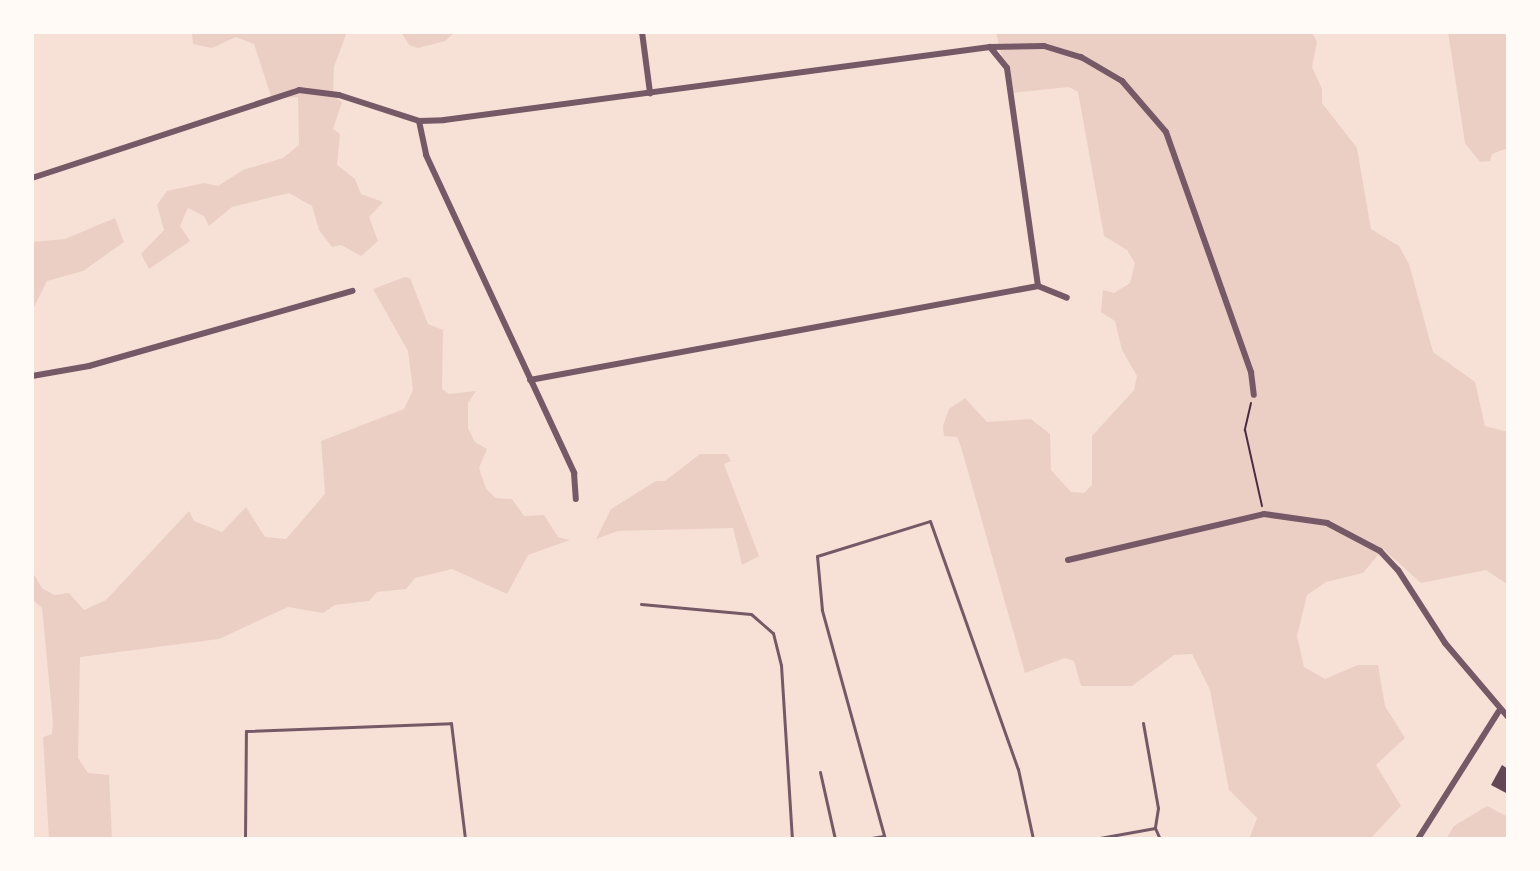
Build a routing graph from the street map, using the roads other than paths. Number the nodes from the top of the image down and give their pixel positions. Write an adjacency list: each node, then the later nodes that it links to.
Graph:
1 (642, 32): 3 (street)
2 (990, 47): 3 (street); 6 (street); 11 (street)
3 (650, 93): 4 (street)
4 (419, 121): 5 (street); 10 (street)
5 (32, 178)
6 (1038, 286): 8 (street); 10 (street)
7 (353, 291): 9 (street)
8 (1067, 298)
9 (32, 376)
10 (530, 380): 12 (street)
11 (1254, 395)
12 (576, 499)
13 (1068, 560): 15 (street)
14 (641, 604): 23 (lane)
15 (1499, 711): 16 (street); 29 (street)
16 (1508, 717)
17 (1143, 723): 19 (lane)
18 (820, 772): 24 (lane)
19 (1155, 828): 27 (lane); 28 (lane)
20 (884, 837): 25 (lane); 26 (lane)
21 (245, 839): 22 (lane)
22 (465, 839)
23 (792, 839)
24 (835, 839)
25 (865, 839)
26 (1033, 839)
27 (1094, 839)
28 (1160, 839)
29 (1418, 839)

